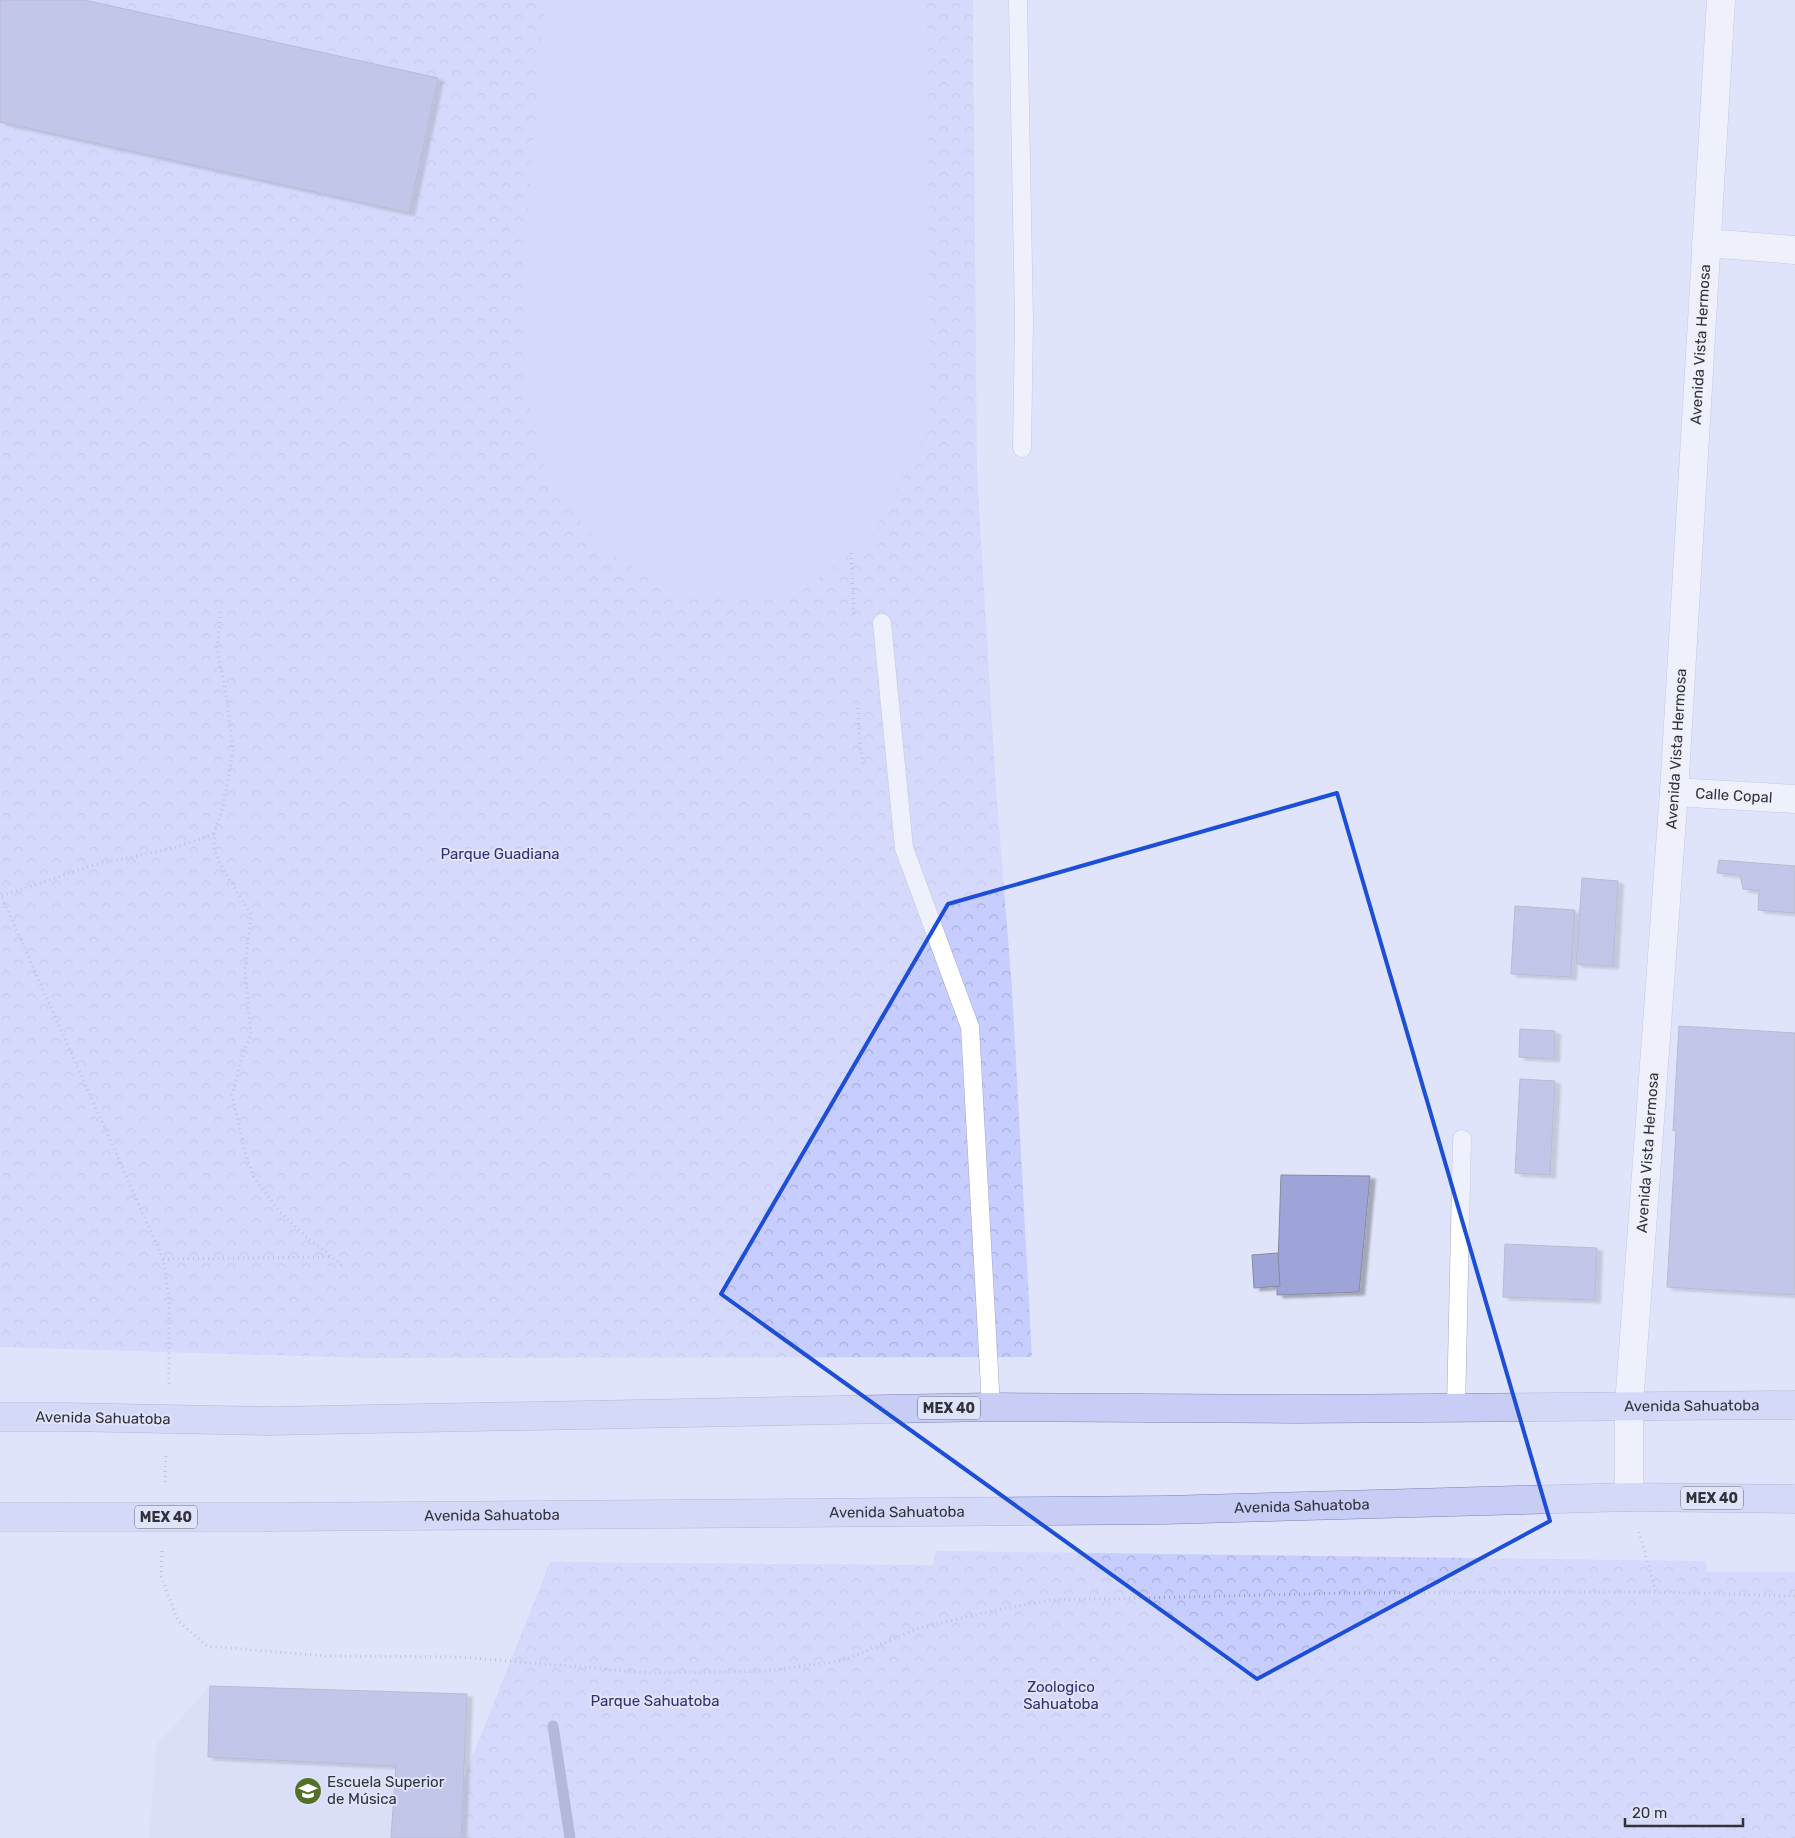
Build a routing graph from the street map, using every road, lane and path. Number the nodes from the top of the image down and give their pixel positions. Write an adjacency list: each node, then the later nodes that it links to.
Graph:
1 (1018, 0): 5 (lane)
2 (1721, 0): 3 (street, Avenida Vista Hermosa)
3 (1706, 243): 4 (street); 8 (street, Avenida Vista Hermosa)
4 (1795, 250)
5 (1022, 448)
6 (220, 608): 10 (path)
7 (882, 623): 19 (lane)
8 (1674, 792): 9 (street, Calle Copal); 18 (street, Avenida Vista Hermosa)
9 (1795, 799)
10 (214, 834): 11 (path); 13 (path)
11 (1, 894): 14 (path)
12 (1462, 1139): 20 (lane)
13 (333, 1257): 14 (path); 15 (path)
14 (163, 1259): 16 (path)
15 (342, 1268)
16 (169, 1393)
17 (1795, 1404): 18 (main road, Avenida Sahuatoba / MEX 40)
18 (1629, 1406): 20 (main road, Avenida Sahuatoba / MEX 40); 24 (street, Avenida Vista Hermosa)
19 (991, 1407): 20 (main road, Avenida Sahuatoba / MEX 40); 21 (main road, Avenida Sahuatoba / MEX 40, bridge)
20 (1456, 1408)
21 (0, 1417)
22 (166, 1451): 23 (path)
23 (164, 1489)
24 (1629, 1497): 25 (main road, Avenida Sahuatoba / MEX 40); 26 (main road, Avenida Sahuatoba / MEX 40, bridge); 28 (path)
25 (1795, 1499)
26 (0, 1517)
27 (162, 1547): 28 (path)
28 (1656, 1592): 29 (path)
29 (1795, 1596)

